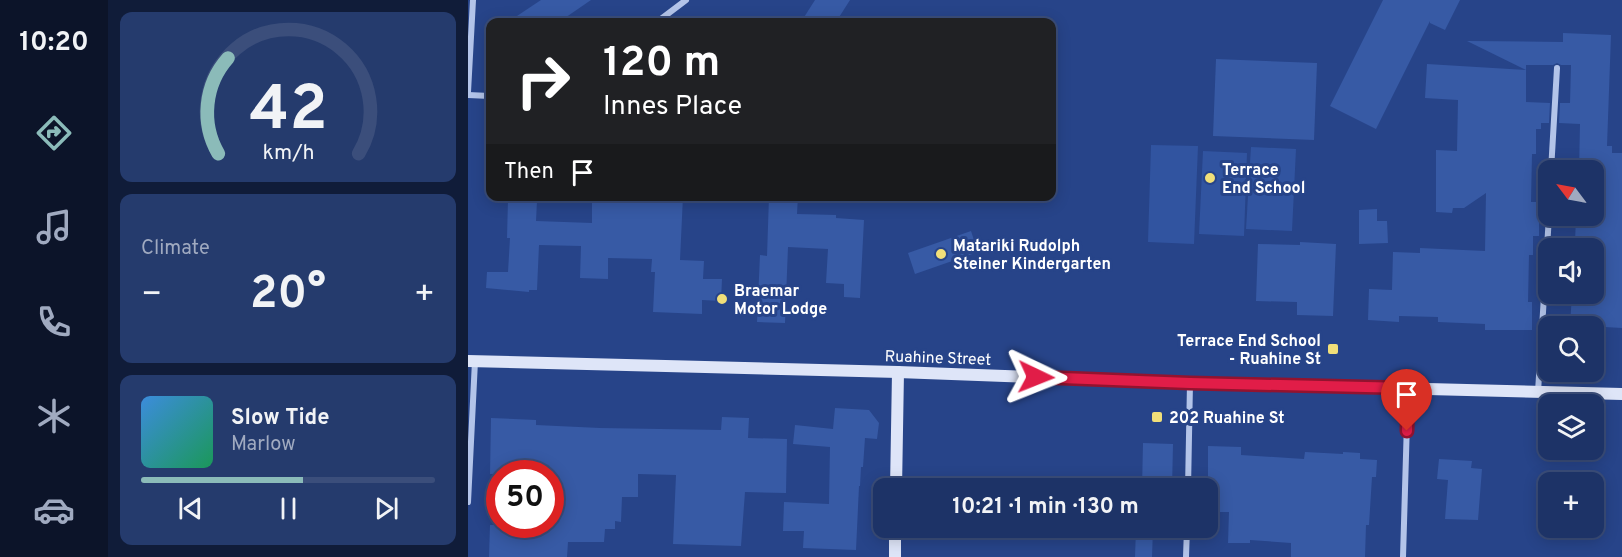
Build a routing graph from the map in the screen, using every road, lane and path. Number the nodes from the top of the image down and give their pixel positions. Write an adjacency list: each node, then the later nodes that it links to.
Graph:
1 (473, 0): 5 (street)
2 (686, 0): 3 (street)
3 (662, 18)
4 (1557, 68): 7 (street)
5 (468, 93): 6 (street)
6 (486, 95)
7 (1552, 160)
8 (1548, 226): 13 (street)
9 (472, 361): 10 (main road, Ruahine Street); 17 (street)
10 (898, 372): 11 (main road, Ruahine Street); 15 (main road)
11 (1190, 383): 12 (main road, Ruahine Street); 16 (street)
12 (1408, 388): 13 (main road, Ruahine Street); 22 (street)
13 (1538, 392): 14 (main road, Ruahine Street)
14 (1622, 394)
15 (896, 478)
16 (1188, 478)
17 (468, 502)
18 (895, 538): 20 (main road)
19 (1187, 538): 21 (street)
20 (895, 557)
21 (1186, 557)
22 (1403, 557)

